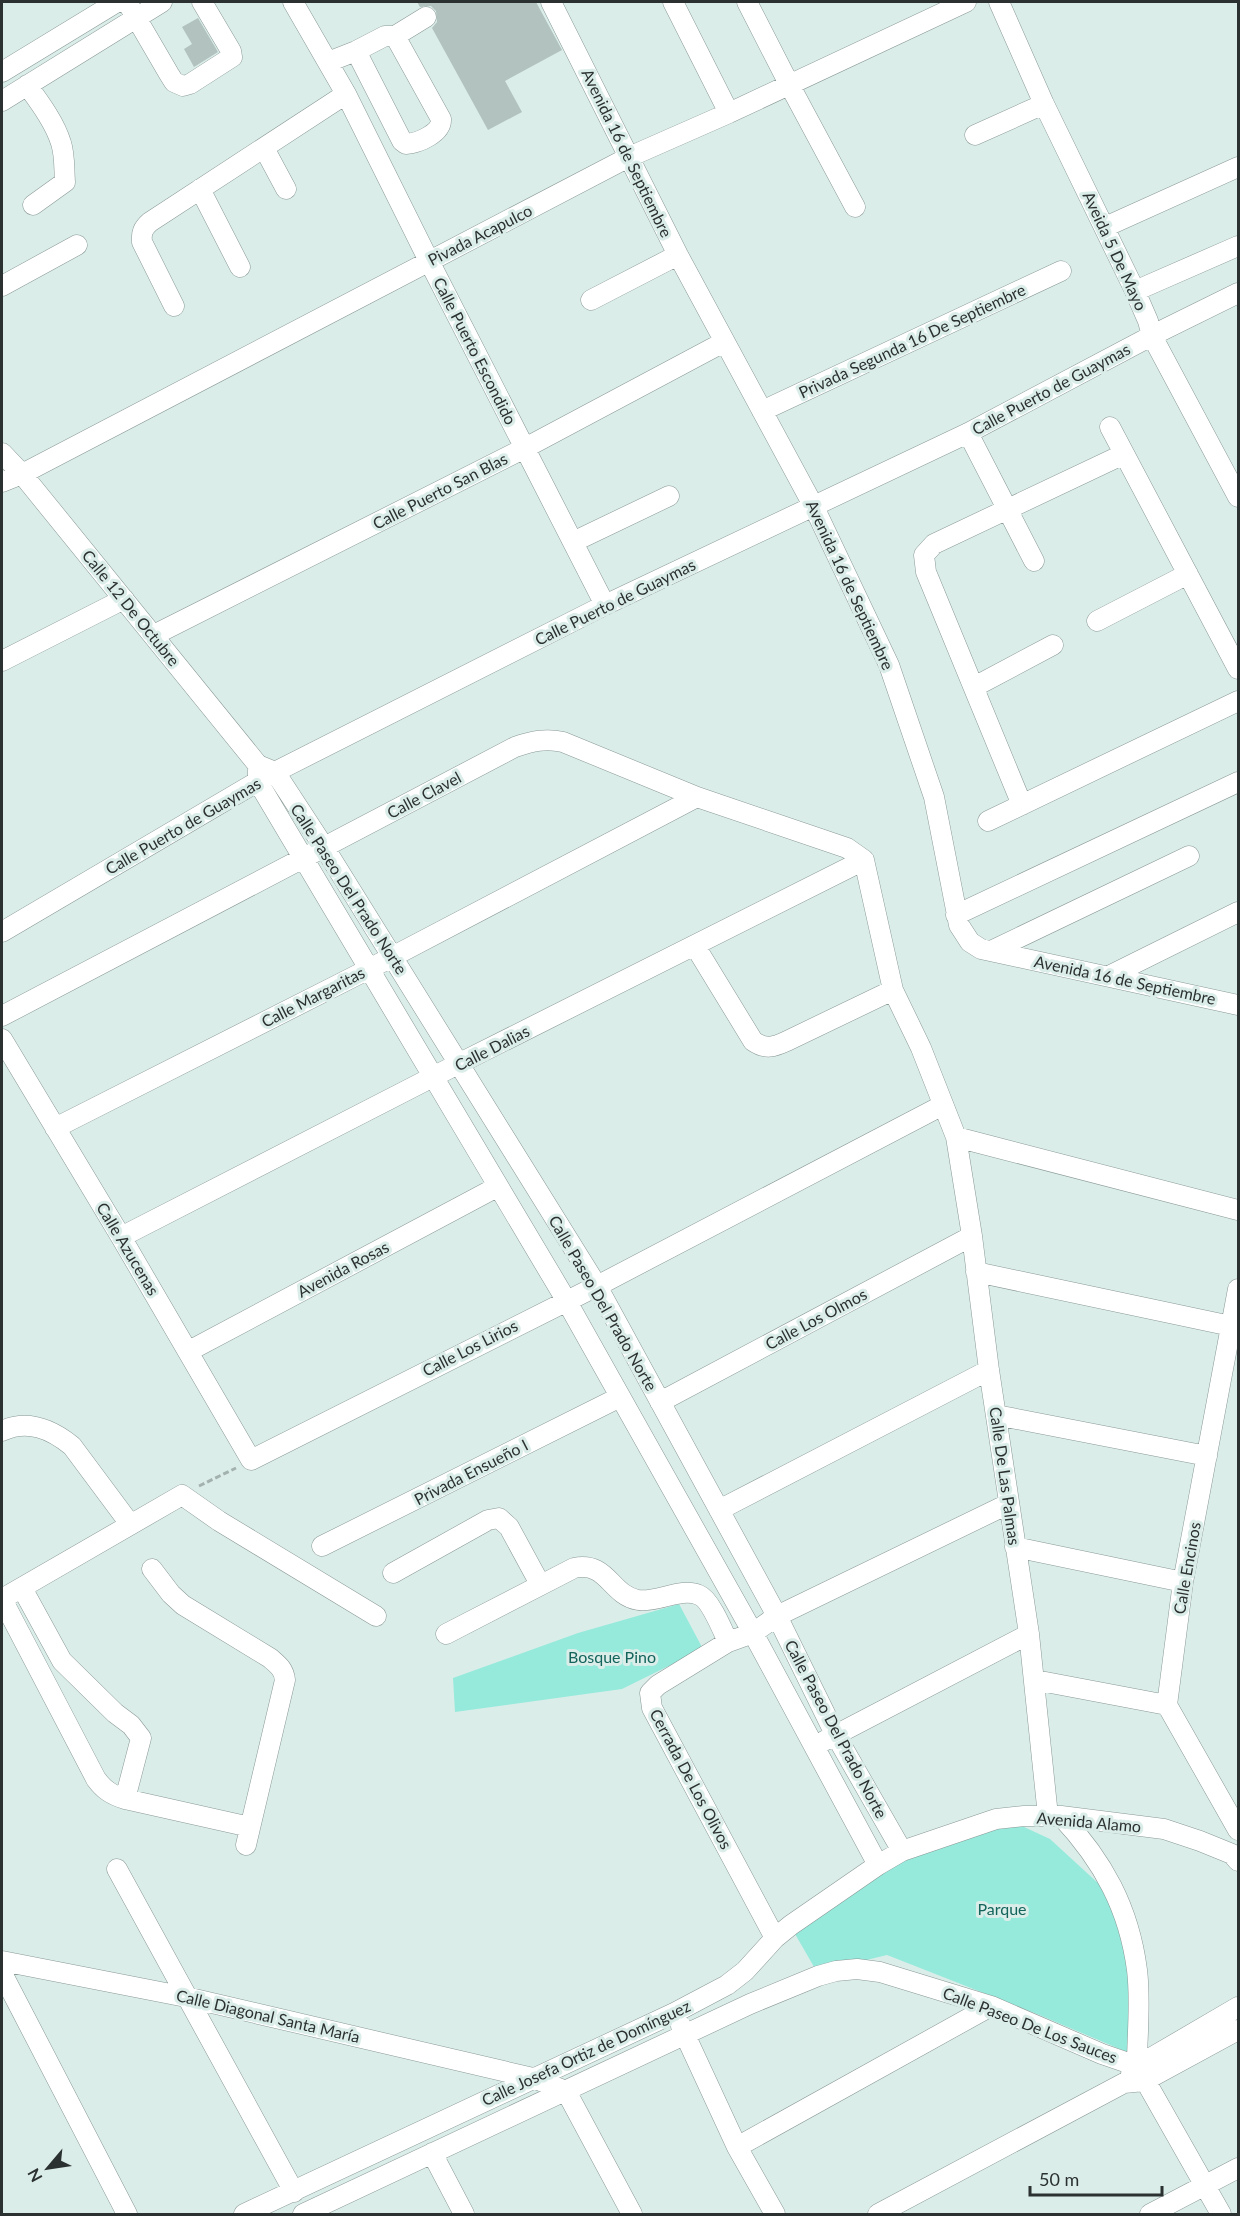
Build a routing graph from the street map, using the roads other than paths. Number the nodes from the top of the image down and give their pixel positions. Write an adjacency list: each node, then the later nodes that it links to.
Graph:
1 (117, 2): 15 (street)
2 (162, 2): 10 (street)
3 (202, 2): 10 (street)
4 (293, 2): 14 (street, Calle Puerto Escondido)
5 (551, 2): 24 (street, Avenida 16 de Septiembre)
6 (673, 2): 21 (street)
7 (747, 2): 16 (street)
8 (966, 2): 16 (street, Pivada Acapulco)
9 (999, 2): 20 (street, Aveida 5 De Mayo)
10 (131, 9): 17 (street)
11 (426, 17): 12 (street)
12 (395, 36): 13 (street); 13 (street)
13 (356, 51): 14 (street)
14 (328, 62): 18 (street, Calle Puerto Escondido)
15 (2, 72)
16 (789, 84): 21 (street, Pivada Acapulco); 29 (street)
17 (27, 85): 19 (street); 28 (street)
18 (346, 94): 23 (street); 34 (street, Calle Puerto Escondido)
19 (2, 101)
20 (1044, 104): 22 (street); 30 (street, Aveida 5 De Mayo)
21 (729, 113): 24 (street, Pivada Acapulco)
22 (975, 135)
23 (264, 148): 26 (street); 27 (street)
24 (629, 157): 33 (street, Avenida 16 de Septiembre); 34 (street, Pivada Acapulco)
25 (1239, 167): 30 (street)
26 (200, 189): 35 (street); 41 (street)
27 (286, 189)
28 (33, 205)
29 (855, 207)
30 (1105, 227): 38 (street, Aveida 5 De Mayo)
31 (77, 245): 37 (street)
32 (1239, 246): 38 (street)
33 (678, 255): 40 (street); 43 (street, Avenida 16 de Septiembre)
34 (429, 261): 47 (street, Calle Puerto Escondido); 50 (street, Pivada Acapulco)
35 (240, 267)
36 (1061, 271): 44 (street, Privada Segunda 16 De Septiembre)
37 (2, 286)
38 (1136, 291): 42 (street, Aveida 5 De Mayo)
39 (1238, 295): 42 (street, Calle Puerto de Guaymas)
40 (591, 300)
41 (174, 306)
42 (1152, 336): 46 (street, Calle Puerto de Guaymas); 53 (street, Aveida 5 De Mayo)
43 (724, 342): 44 (street, Avenida 16 de Septiembre); 47 (street, Calle Puerto San Blas)
44 (762, 411): 54 (street, Avenida 16 de Septiembre)
45 (1110, 427): 49 (street)
46 (968, 433): 54 (street, Calle Puerto de Guaymas); 55 (street)
47 (525, 448): 56 (street, Calle Puerto Escondido); 62 (street, Calle Puerto San Blas)
48 (2, 453): 50 (street, Calle 12 De Octubre)
49 (1124, 454): 55 (street); 58 (street)
50 (22, 474): 51 (street, Pivada Acapulco); 59 (street, Calle 12 De Octubre)
51 (2, 482)
52 (669, 496): 56 (street)
53 (1239, 497)
54 (814, 507): 60 (street, Calle Puerto de Guaymas); 78 (street, Avenida 16 de Septiembre)
55 (1007, 508): 57 (street); 66 (street)
56 (573, 542): 60 (street, Calle Puerto Escondido)
57 (1034, 561)
58 (1188, 574): 61 (street); 65 (street)
59 (124, 599): 62 (street, Calle 12 De Octubre); 64 (street)
60 (605, 605): 68 (street, Calle Puerto de Guaymas)
61 (1097, 621)
62 (154, 635): 68 (street, Calle 12 De Octubre)
63 (1053, 645): 66 (street)
64 (2, 661)
65 (1239, 669)
66 (974, 687): 71 (street)
67 (1239, 701): 71 (street)
68 (263, 773): 73 (street, Calle Paseo Del Prado Norte); 75 (street, Calle Paseo Del Prado Norte); 79 (street, Calle Puerto de Guaymas)
69 (1239, 782): 78 (street)
70 (697, 797): 73 (street, Calle Clavel); 76 (street, Calle Clavel); 82 (street, Calle Margaritas)
71 (1022, 804): 72 (street)
72 (988, 821)
73 (324, 847): 75 (street, Calle Clavel); 82 (street, Calle Paseo Del Prado Norte)
74 (1189, 856): 81 (street)
75 (304, 858): 83 (street, Calle Paseo Del Prado Norte); 87 (street, Calle Clavel)
76 (864, 860): 80 (street, Calle Dalias); 85 (street, Calle De Las Palmas)
77 (1239, 912): 84 (street)
78 (956, 915): 81 (street, Avenida 16 de Septiembre)
79 (2, 932)
80 (695, 946): 85 (street); 89 (street, Calle Dalias)
81 (991, 951): 84 (street, Avenida 16 de Septiembre)
82 (393, 956): 83 (street, Calle Margaritas); 89 (street, Calle Paseo Del Prado Norte)
83 (369, 969): 90 (street, Calle Paseo Del Prado Norte); 92 (street, Calle Margaritas)
84 (1109, 976): 86 (street, Avenida 16 de Septiembre)
85 (893, 990): 91 (street, Calle De Las Palmas)
86 (1239, 1005)
87 (2, 1016)
88 (2, 1039): 92 (street, Calle Azucenas)
89 (458, 1064): 90 (street, Calle Dalias); 99 (street, Calle Paseo Del Prado Norte)
90 (433, 1077): 94 (street, Calle Paseo Del Prado Norte); 97 (street, Calle Dalias)
91 (943, 1105): 93 (street, Calle De Las Palmas); 99 (street, Calle Los Lirios)
92 (55, 1128): 97 (street, Calle Azucenas)
93 (956, 1137): 95 (street); 96 (street, Calle De Las Palmas)
94 (497, 1187): 101 (street, Calle Paseo Del Prado Norte); 103 (street, Avenida Rosas)
95 (1239, 1210)
96 (972, 1236): 98 (street, Calle De Las Palmas); 106 (street, Calle Los Olmos)
97 (121, 1237): 103 (street, Calle Azucenas)
98 (976, 1272): 102 (street); 104 (street, Calle De Las Palmas)
99 (597, 1286): 101 (street, Calle Los Lirios); 106 (street, Calle Paseo Del Prado Norte)
100 (1239, 1289): 102 (street, Calle Encinos)
101 (566, 1300): 105 (street, Calle Paseo Del Prado Norte); 110 (street, Calle Los Lirios)
102 (1231, 1326): 109 (street, Calle Encinos)
103 (189, 1351): 110 (street, Calle Azucenas)
104 (989, 1370): 107 (street, Calle De Las Palmas); 112 (street)
105 (620, 1397): 114 (street, Privada Ensueño I); 124 (street, Calle Paseo Del Prado Norte)
106 (660, 1402): 112 (street, Calle Paseo Del Prado Norte)
107 (996, 1415): 109 (street); 111 (street, Calle De Las Palmas)
108 (2, 1431): 113 (street)
109 (1207, 1456): 118 (street, Calle Encinos)
110 (251, 1460)
111 (1008, 1504): 115 (street, Calle De Las Palmas); 123 (street, Cerrada De Los Olivos)
112 (719, 1509): 123 (street, Calle Paseo Del Prado Norte)
113 (130, 1524): 120 (street); 122 (street)
114 (322, 1546)
115 (1015, 1547): 118 (street); 126 (street, Calle De Las Palmas)
116 (152, 1569): 134 (street)
117 (393, 1573): 119 (street)
118 (1183, 1582): 131 (street, Calle Encinos)
119 (540, 1584): 125 (street); 127 (street)
120 (22, 1588): 121 (street); 128 (street)
121 (2, 1599): 129 (street)
122 (376, 1616)
123 (777, 1616): 124 (street, Cerrada De Los Olivos); 132 (street, Calle Paseo Del Prado Norte)
124 (753, 1633): 127 (street, Cerrada De Los Olivos); 133 (street, Calle Paseo Del Prado Norte)
125 (446, 1634)
126 (1029, 1634): 130 (street, Calle De Las Palmas); 132 (street)
127 (728, 1642): 141 (street, Cerrada De Los Olivos)
128 (55, 1650): 129 (street); 134 (street)
129 (36, 1662): 134 (street)
130 (1035, 1680): 131 (street); 135 (street, Calle De Las Palmas)
131 (1167, 1705): 136 (street)
132 (836, 1734): 133 (street); 137 (street, Calle Paseo Del Prado Norte)
133 (814, 1747): 139 (street, Calle Paseo Del Prado Norte)
134 (125, 1799)
135 (1055, 1816): 137 (street, Avenida Alamo); 138 (street, Avenida Alamo); 150 (street)
136 (1239, 1830)
137 (902, 1851): 139 (street, Calle Josefa Ortiz de Domínguez)
138 (1236, 1855)
139 (878, 1865): 141 (street, Calle Josefa Ortiz de Domínguez)
140 (117, 1869): 144 (street)
141 (775, 1938): 147 (street, Calle Josefa Ortiz de Domínguez)
142 (2, 1961): 144 (street, Calle Diagonal Santa María)
143 (2, 1973): 159 (street)
144 (186, 1997): 151 (street, Calle Diagonal Santa María); 157 (street)
145 (992, 2006): 149 (street, Calle Paseo De Los Sauces); 150 (street, Calle Paseo De Los Sauces); 153 (street)
146 (1239, 2007): 150 (street, Calle Paseo De Los Sauces)
147 (674, 2013): 149 (street); 151 (street, Calle Josefa Ortiz de Domínguez)
148 (1239, 2030): 150 (street)
149 (686, 2036): 152 (street, Calle Josefa Ortiz de Domínguez); 153 (street)
150 (1141, 2074): 156 (street); 164 (street)
151 (533, 2078): 152 (street, Calle Diagonal Santa María); 157 (street, Calle Josefa Ortiz de Domínguez)
152 (566, 2091): 154 (street, Calle Josefa Ortiz de Domínguez); 162 (street)
153 (737, 2147): 163 (street)
154 (432, 2153): 158 (street, Calle Josefa Ortiz de Domínguez); 161 (street)
155 (1239, 2168): 156 (street)
156 (1206, 2185): 165 (street); 166 (street)
157 (294, 2192): 160 (street, Calle Josefa Ortiz de Domínguez)
158 (313, 2212)
159 (127, 2214)
160 (244, 2214)
161 (464, 2214)
162 (632, 2214)
163 (775, 2214)
164 (878, 2214)
165 (1150, 2214)
166 (1221, 2214)

